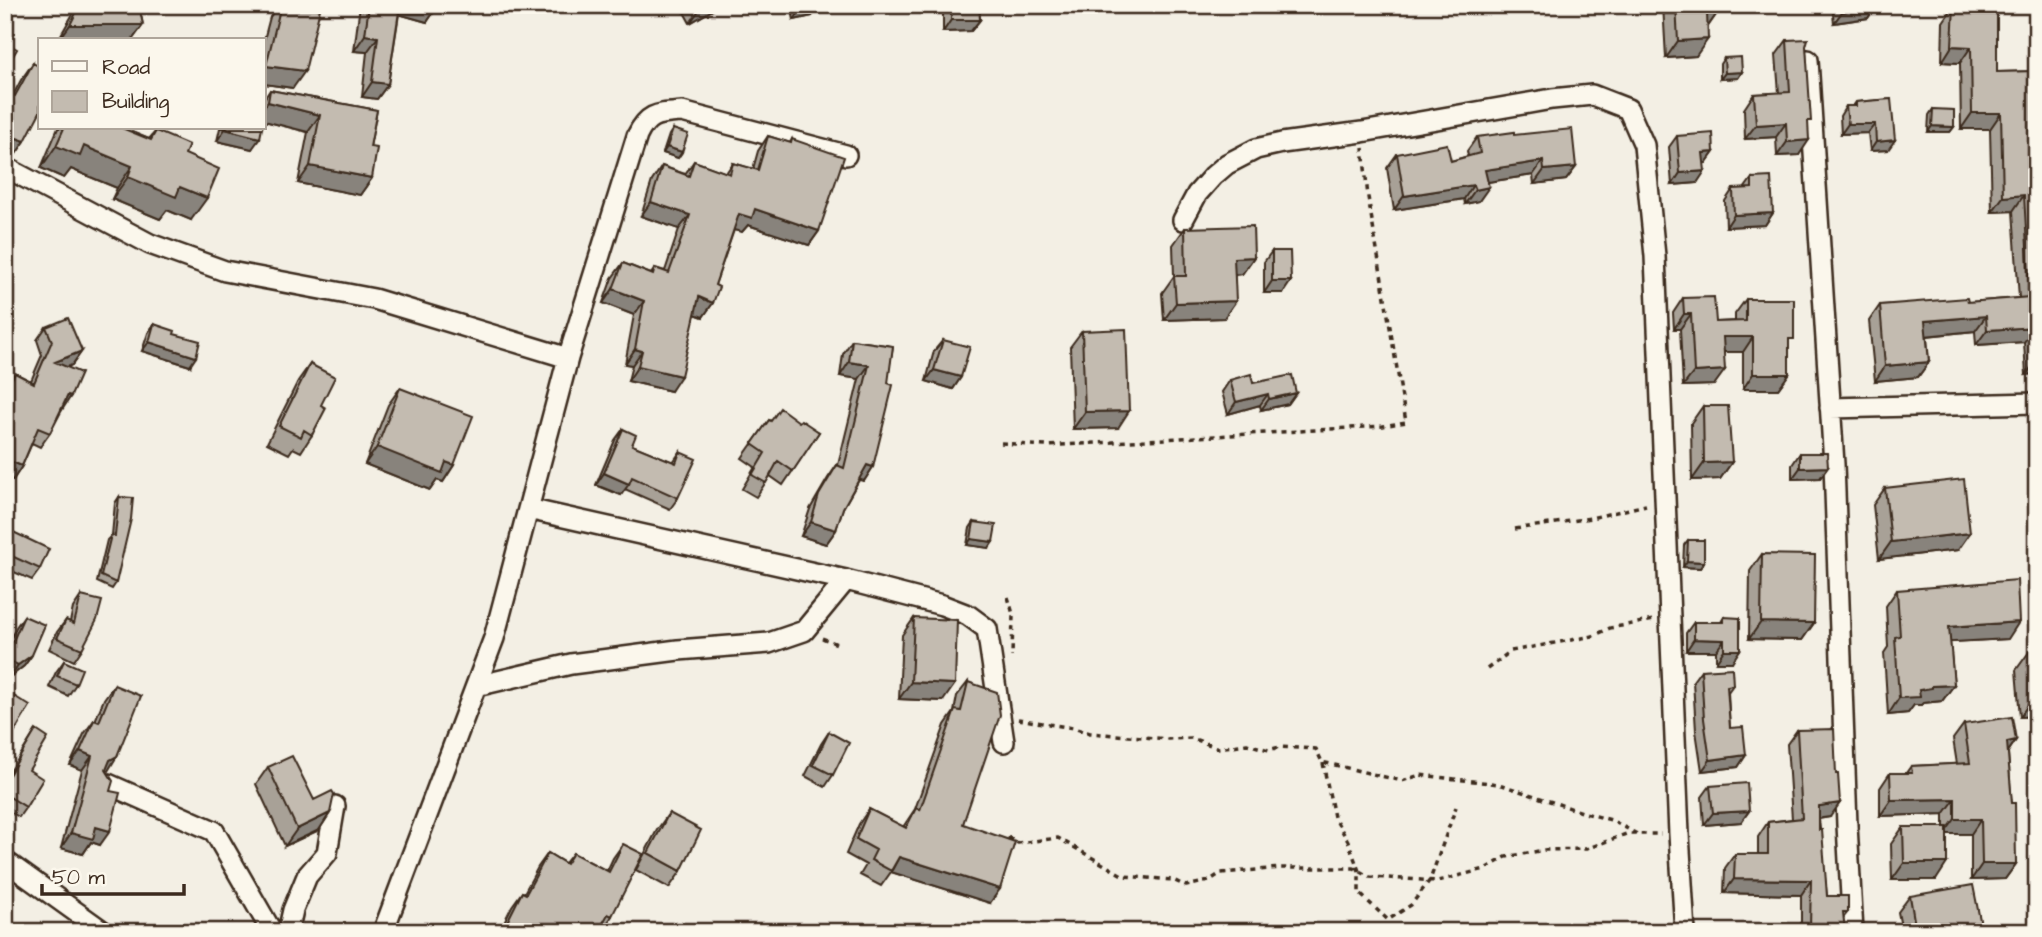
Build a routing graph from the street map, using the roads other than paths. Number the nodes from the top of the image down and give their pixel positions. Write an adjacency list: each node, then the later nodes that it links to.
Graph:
1 (1808, 60): 7 (street)
2 (846, 155): 5 (street)
3 (5, 167): 5 (street)
4 (1183, 220): 19 (street)
5 (568, 358): 8 (street)
6 (2037, 403): 7 (street)
7 (1830, 408): 20 (street)
8 (528, 509): 9 (street); 10 (street)
9 (846, 580): 10 (street); 11 (street)
10 (476, 686): 18 (street)
11 (1004, 742)
12 (108, 784): 16 (street)
13 (335, 806): 17 (street)
14 (5, 861): 15 (street)
15 (104, 932)
16 (272, 932)
17 (288, 932)
18 (383, 932)
19 (1685, 932)
20 (1853, 932)

